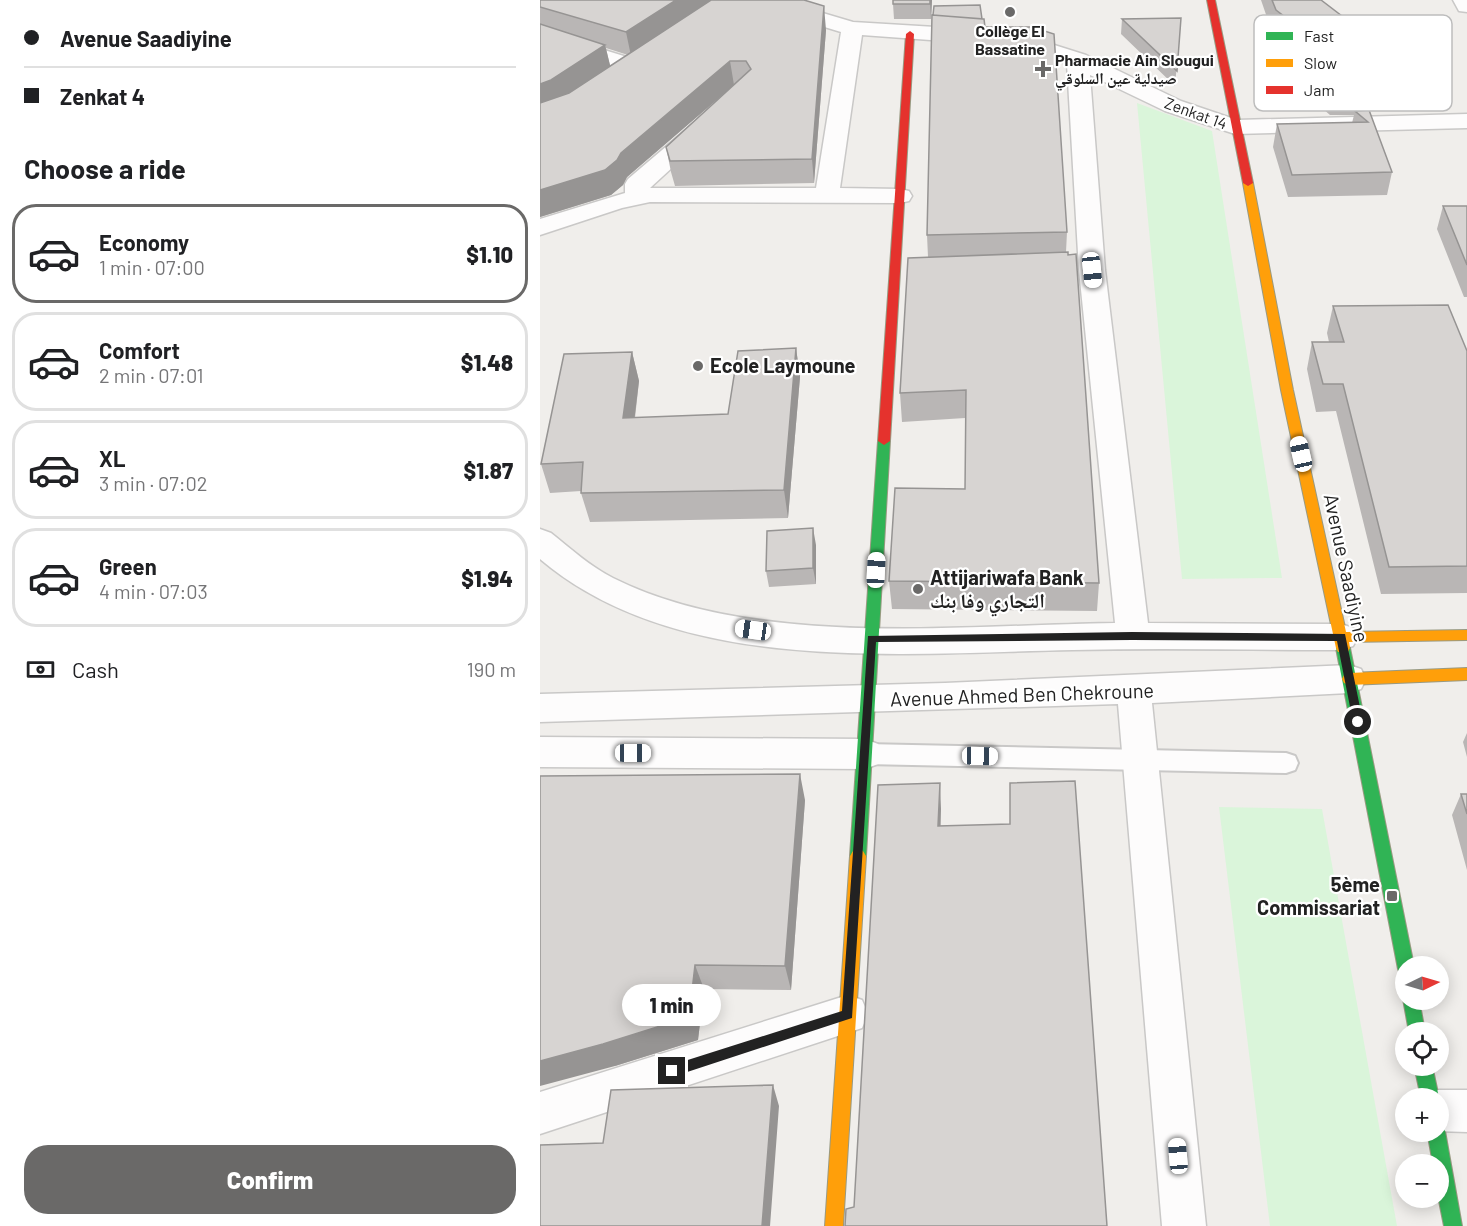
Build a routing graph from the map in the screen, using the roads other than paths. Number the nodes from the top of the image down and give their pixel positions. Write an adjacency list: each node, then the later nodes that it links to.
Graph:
1 (756, 0): 3 (street, Zenkat 14)
2 (1210, 0): 10 (main road, Avenue Saadiyine)
3 (852, 28): 4 (street, Zenkat 14); 11 (street)
4 (910, 34): 6 (street, Zenkat 14); 12 (main road)
5 (540, 37): 7 (street)
6 (1078, 60): 10 (street, Zenkat 14); 17 (street)
7 (615, 79)
8 (716, 115): 13 (street)
9 (1467, 121): 10 (street, Zenkat 14)
10 (1235, 127): 18 (main road, Avenue Saadiyine)
11 (828, 195): 12 (street); 13 (street)
12 (900, 196): 19 (main road)
13 (638, 197): 14 (street)
14 (540, 227)
15 (540, 542): 19 (street)
16 (1467, 635): 18 (main road)
17 (1132, 636): 18 (street); 19 (street)
18 (1341, 637): 21 (main road, Avenue Saadiyine)
19 (872, 639): 23 (main road)
20 (1467, 674): 21 (main road, Avenue Ahmed Ben Chekroune)
21 (1350, 679): 22 (street, Avenue Ahmed Ben Chekroune); 29 (main road, Avenue Saadiyine)
22 (1134, 691): 23 (street, Avenue Ahmed Ben Chekroune); 27 (street)
23 (868, 702): 24 (street, Avenue Ahmed Ben Chekroune); 26 (main road)
24 (540, 708)
25 (540, 752): 26 (street)
26 (865, 754): 27 (lane); 30 (main road)
27 (1141, 760): 28 (lane); 36 (street)
28 (1286, 763)
29 (1403, 956)
30 (848, 1014): 33 (street); 35 (main road)
31 (1449, 1111): 32 (street)
32 (1467, 1111)
33 (540, 1113)
34 (1438, 1142): 37 (main road)
35 (834, 1226)
36 (1184, 1226)
37 (1454, 1226)

